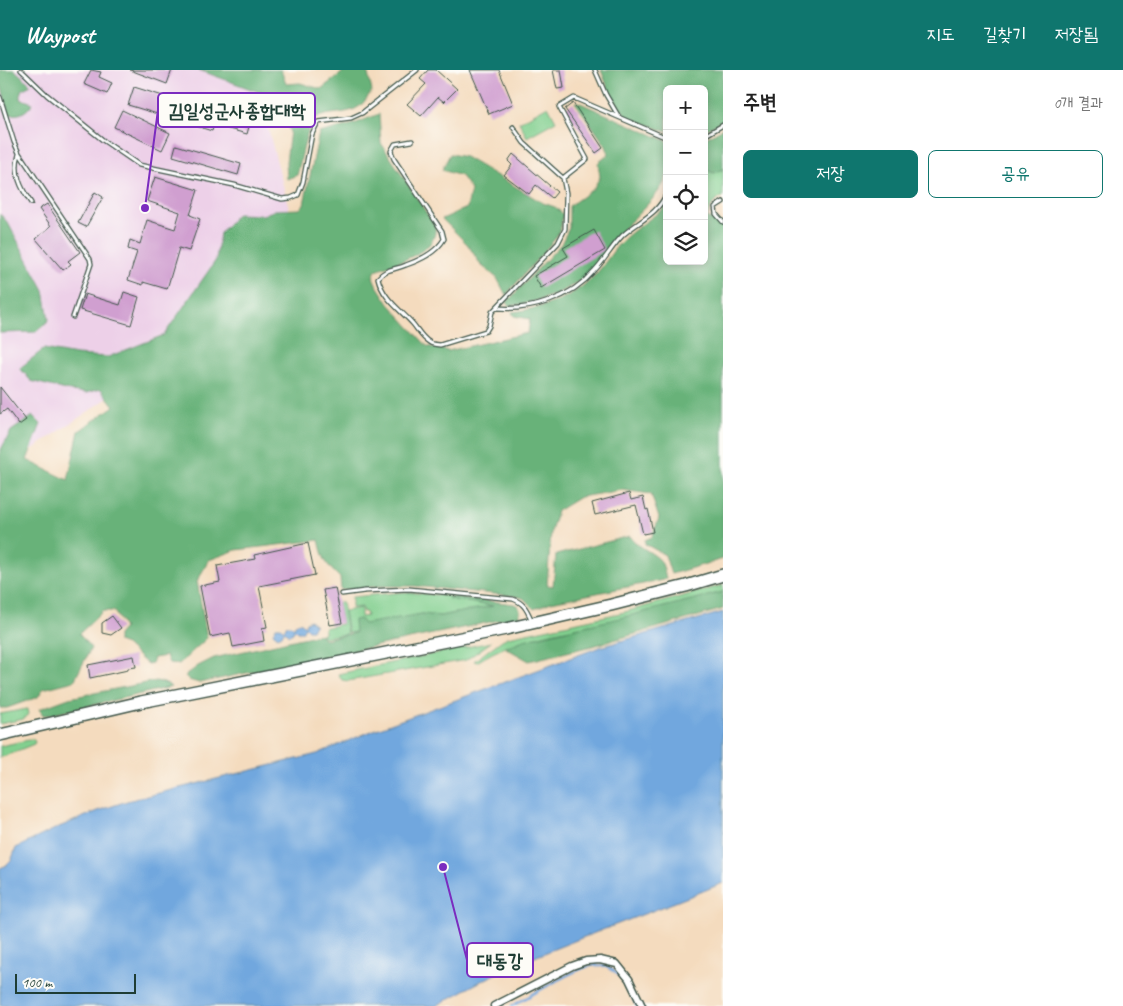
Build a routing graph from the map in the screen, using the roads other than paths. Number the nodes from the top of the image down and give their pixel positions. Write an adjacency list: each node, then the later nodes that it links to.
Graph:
1 (21, 70): 2 (lane)
2 (417, 70)
3 (595, 70): 5 (lane)
4 (0, 97): 11 (lane)
5 (620, 117): 9 (lane); 12 (lane)
6 (723, 125): 8 (lane)
7 (513, 127): 12 (lane)
8 (708, 134)
9 (663, 136)
10 (412, 140): 17 (lane)
11 (19, 154): 15 (lane); 18 (lane)
12 (563, 178): 17 (lane)
13 (663, 200): 17 (lane)
14 (723, 202): 16 (lane)
15 (31, 204)
16 (723, 222)
17 (497, 308)
18 (74, 317)
19 (723, 574): 21 (highway)
20 (342, 594): 21 (lane)
21 (532, 622): 22 (highway)
22 (0, 735)
23 (494, 1006): 24 (street)
24 (642, 1006)

